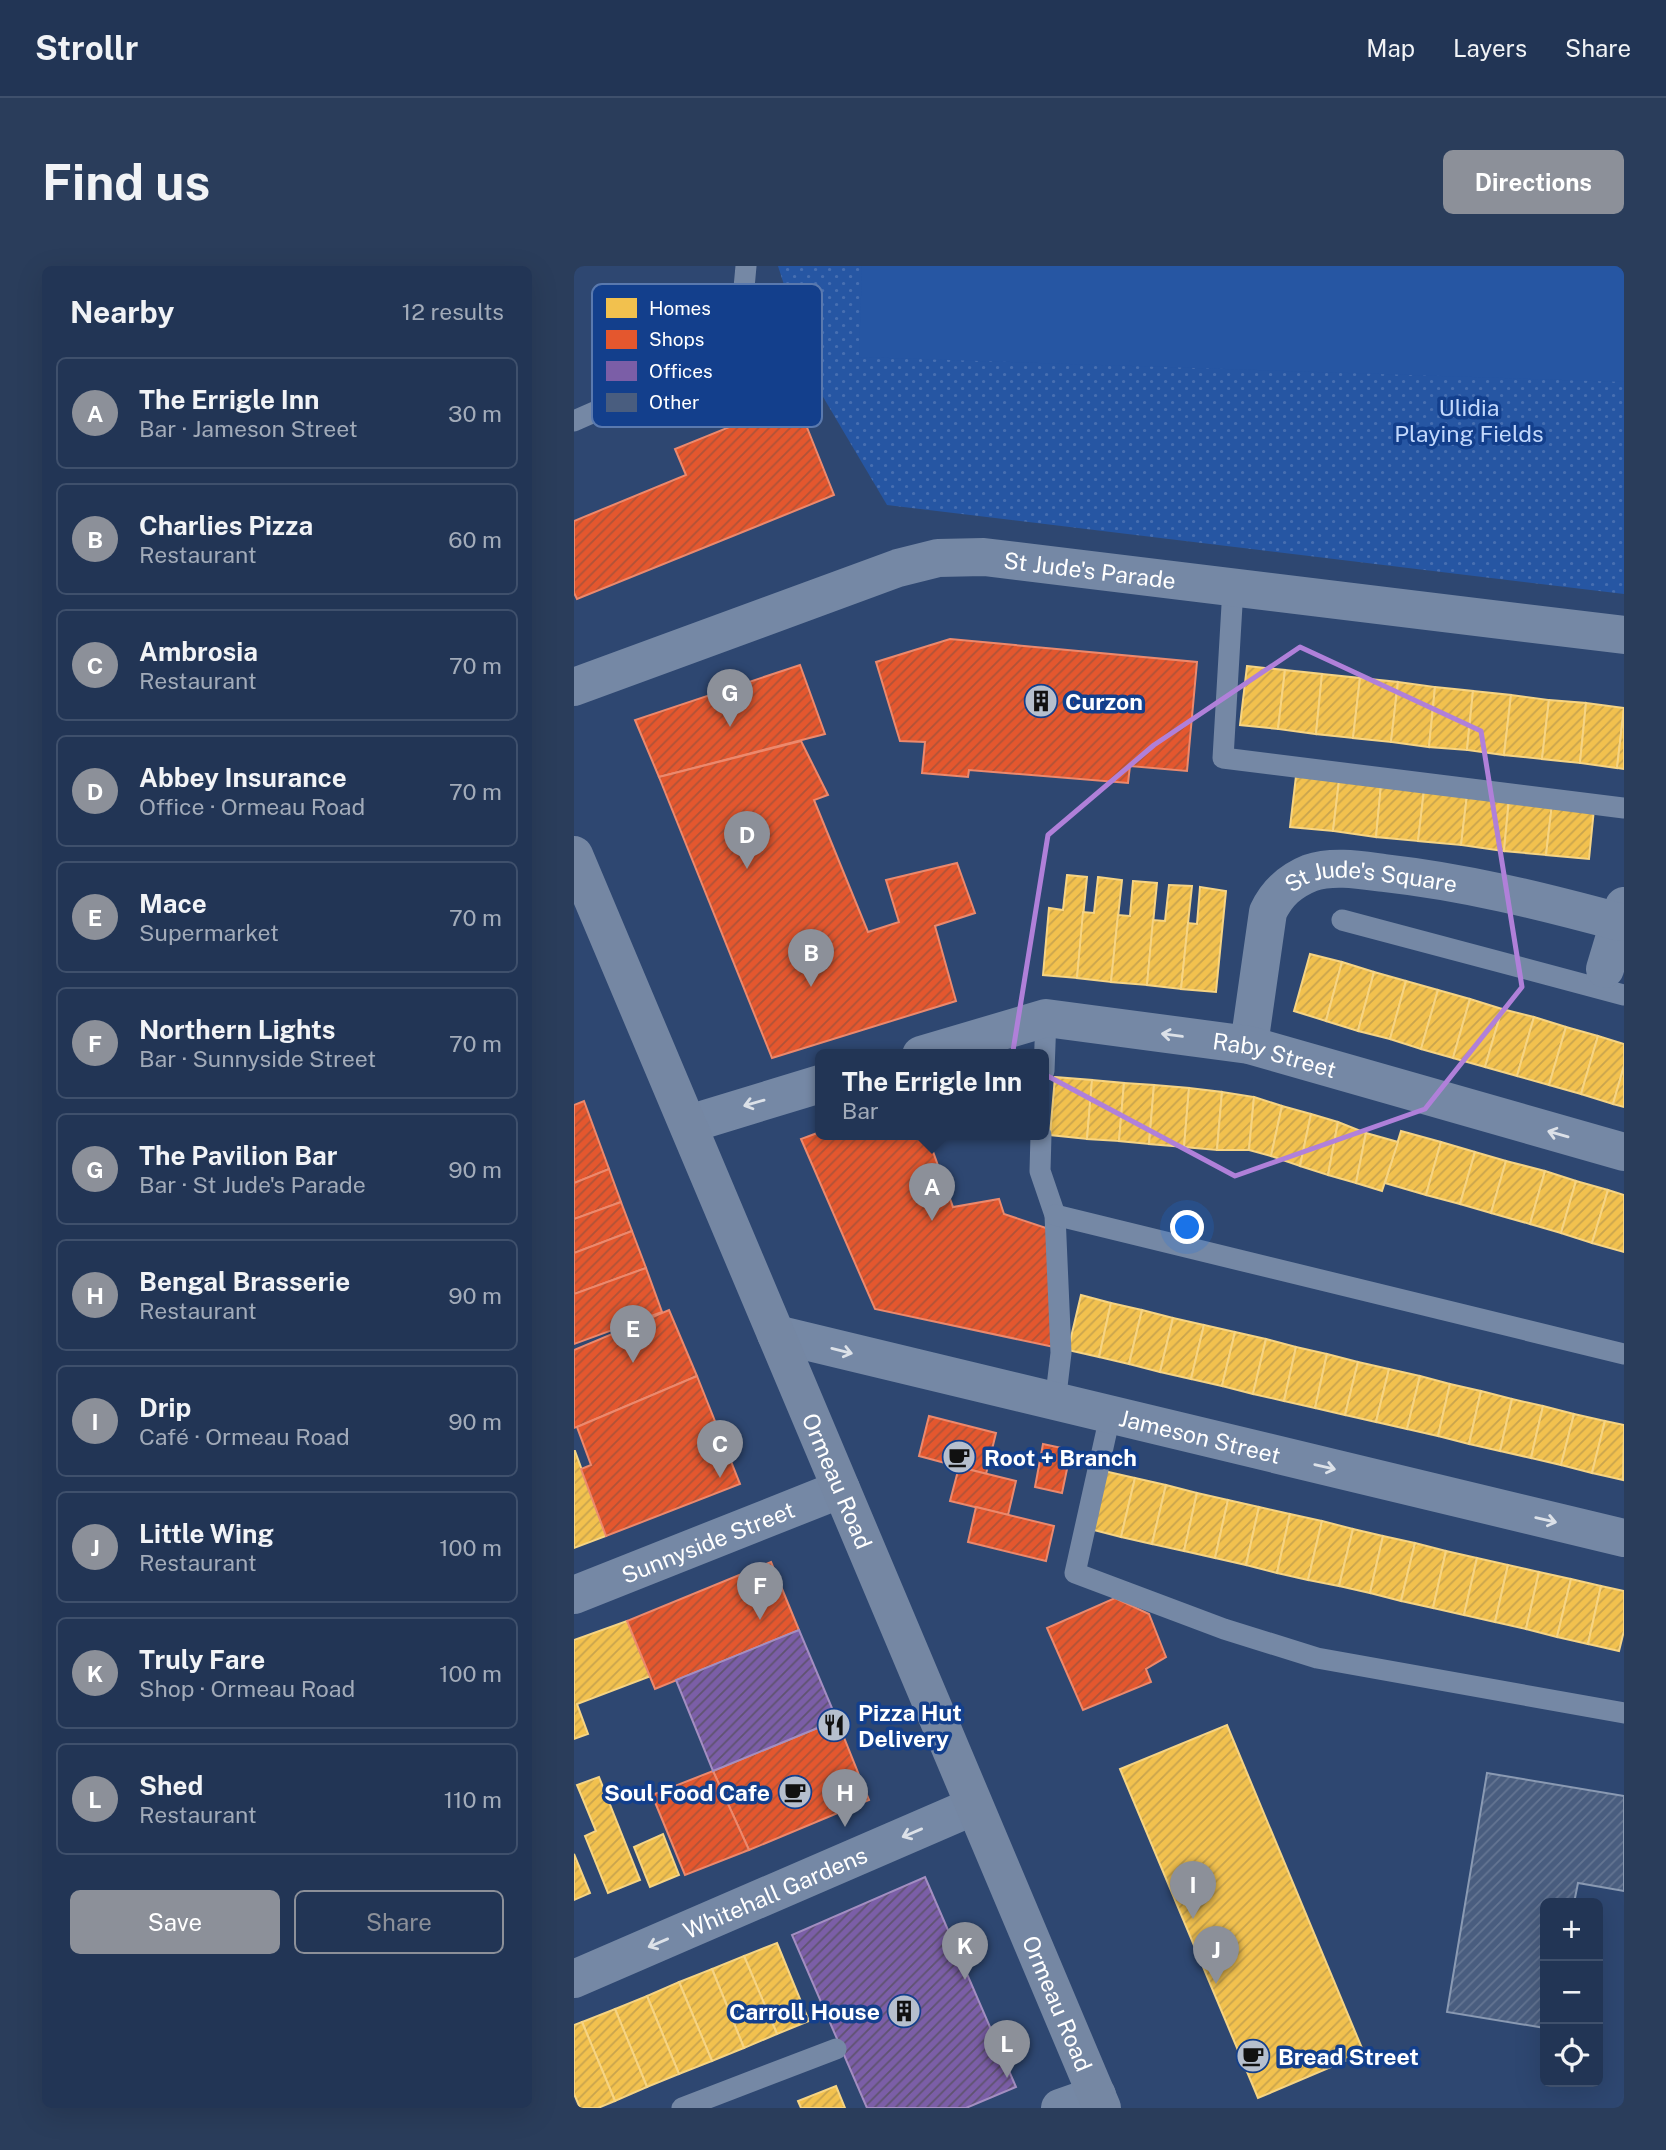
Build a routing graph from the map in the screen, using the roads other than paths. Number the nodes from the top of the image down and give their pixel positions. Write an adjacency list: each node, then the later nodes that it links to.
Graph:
1 (746, 266): 2 (lane)
2 (744, 284)
3 (592, 413): 4 (lane)
4 (574, 421)
5 (1233, 588): 6 (street, St Jude's Parade); 7 (street, St Jude's Parade); 8 (lane)
6 (1624, 635)
7 (574, 687)
8 (1624, 808)
9 (574, 855): 18 (main road, Ormeau Road)
10 (1621, 914): 12 (street, St Jude's Square); 14 (street, St Jude's Square)
11 (1342, 920): 12 (lane)
12 (1615, 982)
13 (1046, 1018): 14 (street, Raby Street, one-way to 13); 15 (street, Raby Street); 16 (lane)
14 (1249, 1045): 20 (street, Raby Street, one-way to 14)
15 (941, 1049)
16 (1045, 1049)
17 (815, 1086): 18 (street, one-way to 18)
18 (689, 1124): 22 (main road, Ormeau Road)
19 (1041, 1140): 21 (lane)
20 (1624, 1152)
21 (1055, 1215): 23 (lane); 24 (lane)
22 (775, 1334): 24 (street, Jameson Street, one-way to 24); 26 (main road, Ormeau Road)
23 (1624, 1354)
24 (1055, 1403): 25 (street, Jameson Street)
25 (1110, 1416): 27 (street, Jameson Street, one-way to 27); 29 (lane)
26 (841, 1489): 28 (street, Sunnyside Street); 30 (main road, Ormeau Road)
27 (1624, 1538)
28 (574, 1595)
29 (1624, 1713)
30 (974, 1806): 31 (street, Whitehall Gardens, one-way to 31); 33 (main road, Ormeau Road)
31 (574, 1979)
32 (836, 2049): 34 (lane)
33 (1100, 2102): 35 (street)
34 (682, 2108)
35 (1060, 2108)

